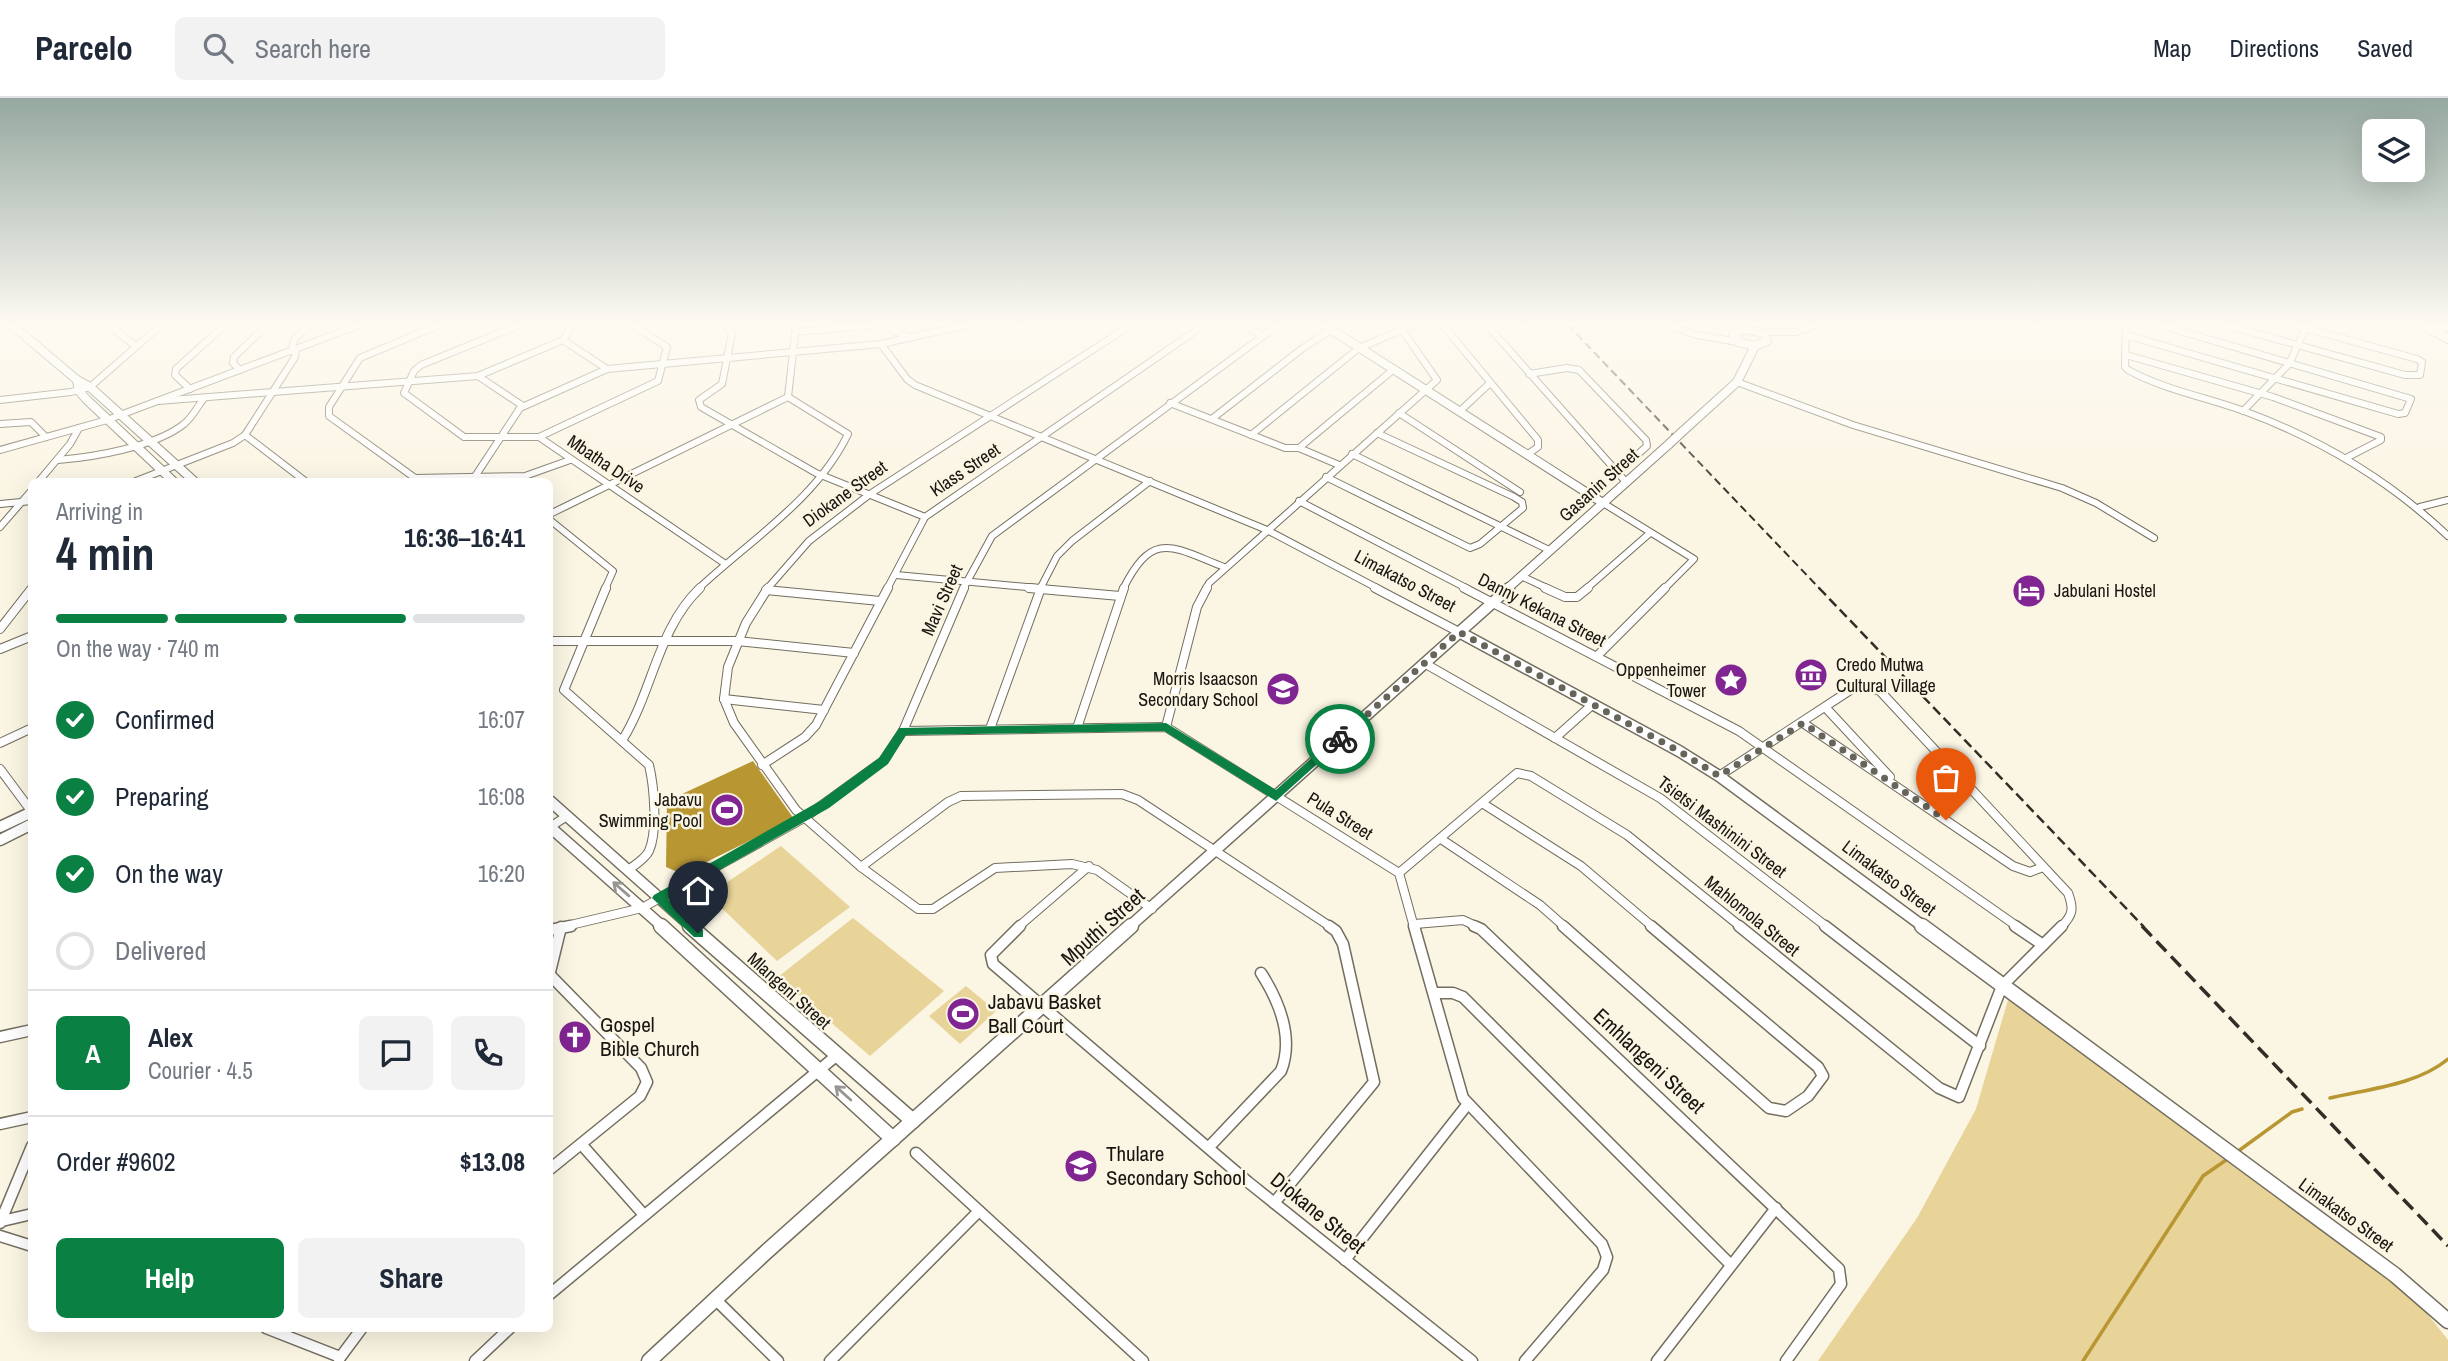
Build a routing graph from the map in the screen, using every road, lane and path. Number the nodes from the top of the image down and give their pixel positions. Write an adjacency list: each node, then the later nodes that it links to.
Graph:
1 (77, 384): 39 (street)
2 (84, 384): 35 (street)
3 (93, 384): 35 (street)
4 (185, 384): 37 (street)
5 (203, 384): 37 (street)
6 (279, 384): 40 (street)
7 (343, 384): 36 (street)
8 (375, 384): 36 (street)
9 (407, 384): 64 (street, Mbatha Drive)
10 (490, 384): 47 (street)
11 (573, 384): 47 (street)
12 (654, 384): 63 (street)
13 (722, 384): 56 (street)
14 (790, 384): 42 (street)
15 (914, 384): 52 (street, Limakatso Street)
16 (1040, 384): 52 (street, Diokane Street)
17 (1119, 384): 62 (street, Klass Street)
18 (1197, 384): 46 (street, Mavi Street)
19 (1257, 384): 53 (street)
20 (1314, 384): 58 (street)
21 (1376, 384): 67 (street)
22 (1418, 384): 38 (street)
23 (1431, 384): 38 (street)
24 (1489, 384): 48 (street)
25 (1491, 384): 70 (street)
26 (1539, 384): 78 (street)
27 (1593, 384): 78 (street)
28 (1735, 384): 90 (street, Gasanin Street, bridge)
29 (1742, 384): 112 (street)
30 (2161, 384): 49 (street)
31 (2228, 384): 41 (street)
32 (2269, 384): 41 (street)
33 (2299, 384): 34 (street)
34 (2365, 384)
35 (90, 387): 39 (street); 51 (street)
36 (341, 387): 40 (street); 86 (street)
37 (190, 389): 45 (street)
38 (1426, 389): 48 (street); 50 (street)
39 (79, 391): 44 (street); 54 (street)
40 (273, 393): 43 (street); 60 (street)
41 (2260, 393): 49 (street); 72 (street)
42 (788, 397): 56 (street); 79 (street)
43 (204, 398): 45 (street); 65 (street)
44 (0, 400)
45 (158, 401): 51 (street)
46 (1171, 403): 53 (street); 71 (street, Mavi Street)
47 (523, 406): 64 (street)
48 (1460, 411): 70 (street)
49 (2244, 411): 72 (street)
50 (1399, 413): 59 (street); 91 (street)
51 (120, 415): 54 (street); 65 (street)
52 (991, 416): 62 (street, Limakatso Street); 96 (street, Diokane Street)
53 (1213, 418): 58 (street)
54 (107, 420): 57 (street); 66 (street)
55 (0, 424): 61 (street)
56 (732, 425): 79 (street); 92 (street)
57 (79, 428): 61 (street); 73 (street)
58 (1253, 433): 67 (street)
59 (1377, 433): 69 (street); 93 (street)
60 (246, 435): 75 (street); 85 (street)
61 (46, 437): 68 (street)
62 (1042, 437): 71 (street, Limakatso Street); 105 (street, Klass Street)
63 (540, 438): 64 (street, Mbatha Drive); 74 (street, Mbatha Drive)
64 (499, 439): 87 (street)
65 (150, 440): 66 (street); 75 (street)
66 (136, 446): 73 (street); 77 (street)
67 (1299, 447): 76 (street)
68 (0, 450)
69 (1352, 454): 76 (street); 108 (street)
70 (1528, 454): 101 (street)
71 (1094, 458): 89 (street, Limakatso Street); 118 (street, Mavi Street)
72 (2346, 458): 103 (street)
73 (58, 460): 81 (street)
74 (570, 460): 88 (street); 92 (street, Mbatha Drive)
75 (176, 466): 77 (street); 84 (street)
76 (1339, 466): 80 (street)
77 (162, 471): 82 (street); 83 (street)
78 (1617, 473): 90 (street)
79 (821, 476): 96 (street); 114 (street)
80 (1326, 477): 99 (street); 108 (street)
81 (42, 478)
82 (144, 478)
83 (170, 478)
84 (190, 478)
85 (301, 478)
86 (421, 478)
87 (474, 478)
88 (488, 478)
89 (1150, 481): 109 (street, Limakatso Street); 119 (street)
90 (1626, 482): 101 (street, Gasanin Street)
91 (1506, 483): 93 (street); 94 (street)
92 (607, 485): 104 (street); 114 (street, Mbatha Drive)
93 (1502, 491): 108 (street)
94 (1520, 492)
95 (28, 494): 100 (street)
96 (870, 495): 105 (street); 120 (street, Diokane Street)
97 (2448, 500): 103 (street)
98 (28, 501): 100 (street)
99 (1299, 501): 109 (street); 124 (street, Danny Kekana Street)
100 (20, 502): 102 (street); 107 (street)
101 (1602, 503): 110 (street); 113 (street, Gasanin Street)
102 (0, 504)
103 (2420, 507): 111 (street)
104 (553, 512)
105 (925, 517): 116 (street, Klass Street)
106 (553, 522): 130 (street)
107 (0, 527)
108 (1501, 527): 113 (street)
109 (1267, 530): 115 (street); 126 (street, Limakatso Street)
110 (1650, 533): 117 (street); 134 (street)
111 (2448, 536)
112 (2154, 538)
113 (1549, 550): 117 (street, Gasanin Street)
114 (724, 563): 131 (street)
115 (1224, 567): 122 (street); 141 (street)
116 (896, 575): 118 (street); 123 (street, Klass Street)
117 (1521, 576): 124 (street, Gasanin Street)
118 (966, 583): 119 (street); 145 (street, Mavi Street)
119 (1040, 589): 122 (street); 143 (street)
120 (766, 590): 123 (street); 128 (street, Diokane Street)
121 (28, 593): 125 (street)
122 (1120, 596): 142 (street)
123 (880, 601): 133 (street, Klass Street)
124 (1491, 602): 126 (street, Gasanin Street); 134 (street, Danny Kekana Street)
125 (0, 629)
126 (1459, 632): 135 (street, Mputhi Street); 137 (street, Limakatso Street)
127 (28, 638): 132 (street)
128 (737, 640): 131 (street); 133 (street); 136 (street, Diokane Street)
129 (553, 641): 130 (street)
130 (584, 641): 131 (street); 147 (street)
131 (666, 641): 147 (street)
132 (0, 649)
133 (854, 653): 139 (street, Klass Street)
134 (1597, 656): 149 (street, Danny Kekana Street)
135 (1424, 663): 146 (street, Tsietsi Mashinini Street); 154 (street, Mputhi Street)
136 (724, 699): 139 (street); 150 (street)
137 (1592, 705): 146 (street); 152 (street, Limakatso Street)
138 (1826, 708): 140 (street); 153 (street); 170 (street)
139 (824, 710): 150 (street, Klass Street)
140 (1803, 723): 149 (street); 153 (street)
141 (1166, 727): 142 (street); 154 (street, Pula Street)
142 (1077, 728): 143 (street)
143 (990, 729): 145 (street)
144 (28, 730): 148 (street)
145 (903, 731): 160 (street, Mavi Street)
146 (1555, 738): 188 (street, Tsietsi Mashinini Street)
147 (623, 739): 171 (street)
148 (0, 743)
149 (1763, 747): 152 (street); 179 (street, Danny Kekana Street)
150 (762, 765): 160 (street)
151 (0, 769): 157 (street)
152 (1719, 776): 183 (street, Limakatso Street)
153 (1887, 780): 170 (street)
154 (1276, 797): 167 (street, Mputhi Street); 172 (street, Pula Street)
155 (1482, 803): 165 (street); 165 (street); 188 (street, Mahlomola Street)
156 (553, 804): 159 (street, Mlangeni Street)
157 (28, 808)
158 (28, 813): 163 (street)
159 (567, 816): 161 (street); 171 (street, Mlangeni Street)
160 (804, 818): 169 (street); 173 (street, Mavi Street)
161 (553, 825)
162 (28, 826): 166 (street)
163 (0, 827)
164 (553, 830): 174 (street, one-way to 164)
165 (1441, 839): 172 (street)
166 (0, 840)
167 (1216, 851): 169 (street); 175 (street, Mputhi Street); 201 (street)
168 (1089, 866): 169 (street); 175 (street); 185 (street, Diokane Street)
169 (861, 867)
170 (2043, 867): 179 (street)
171 (628, 870): 173 (street, Mlangeni Street)
172 (1399, 873): 176 (street)
173 (659, 898): 174 (street, Mavi Street); 189 (street, Mlangeni Street)
174 (642, 908): 177 (street, Mavi Street); 190 (street)
175 (1152, 909): 185 (street, Mputhi Street)
176 (1415, 924): 184 (street); 202 (street, Emhlangeni Street)
177 (561, 928): 178 (street, Mavi Street); 180 (street)
178 (553, 929)
179 (2043, 945): 183 (street)
180 (553, 961)
181 (1261, 973): 197 (street)
182 (553, 977): 196 (street)
183 (2002, 986): 188 (street); 213 (street, Limakatso Street)
184 (1435, 993): 191 (street); 210 (street)
185 (1043, 1007): 193 (street, Mputhi Street); 197 (street, Diokane Street)
186 (28, 1031): 187 (street)
187 (0, 1037)
188 (1980, 1046)
189 (836, 1056): 190 (street); 193 (street, Mlangeni Street)
190 (818, 1071): 195 (street, one-way to 190); 204 (street)
191 (1467, 1105): 209 (street); 224 (street)
192 (28, 1118): 194 (street)
193 (913, 1121): 195 (street, Mputhi Street)
194 (0, 1124)
195 (893, 1139): 212 (street, Mputhi Street)
196 (582, 1145): 200 (street); 204 (street)
197 (1209, 1147): 201 (street, Diokane Street)
198 (916, 1153): 203 (street)
199 (28, 1156): 206 (street)
200 (553, 1167)
201 (1274, 1203): 209 (street, Diokane Street)
202 (1776, 1208): 210 (street); 226 (street, Emhlangeni Street)
203 (979, 1211): 221 (street); 222 (street)
204 (644, 1214): 211 (street)
205 (28, 1215): 206 (street)
206 (1, 1222)
207 (0, 1236): 208 (street)
208 (28, 1245)
209 (1345, 1260): 223 (street, Diokane Street)
210 (1730, 1264): 225 (street)
211 (553, 1291)
212 (715, 1300): 219 (street, Mputhi Street); 220 (street)
213 (2448, 1321)
214 (274, 1332): 217 (street)
215 (359, 1332): 217 (street)
216 (506, 1332): 218 (street)
217 (338, 1359)
218 (475, 1361)
219 (649, 1361)
220 (778, 1361)
221 (830, 1361)
222 (1143, 1361)
223 (1472, 1361)
224 (1525, 1361)
225 (1657, 1361)
226 (1786, 1361)

